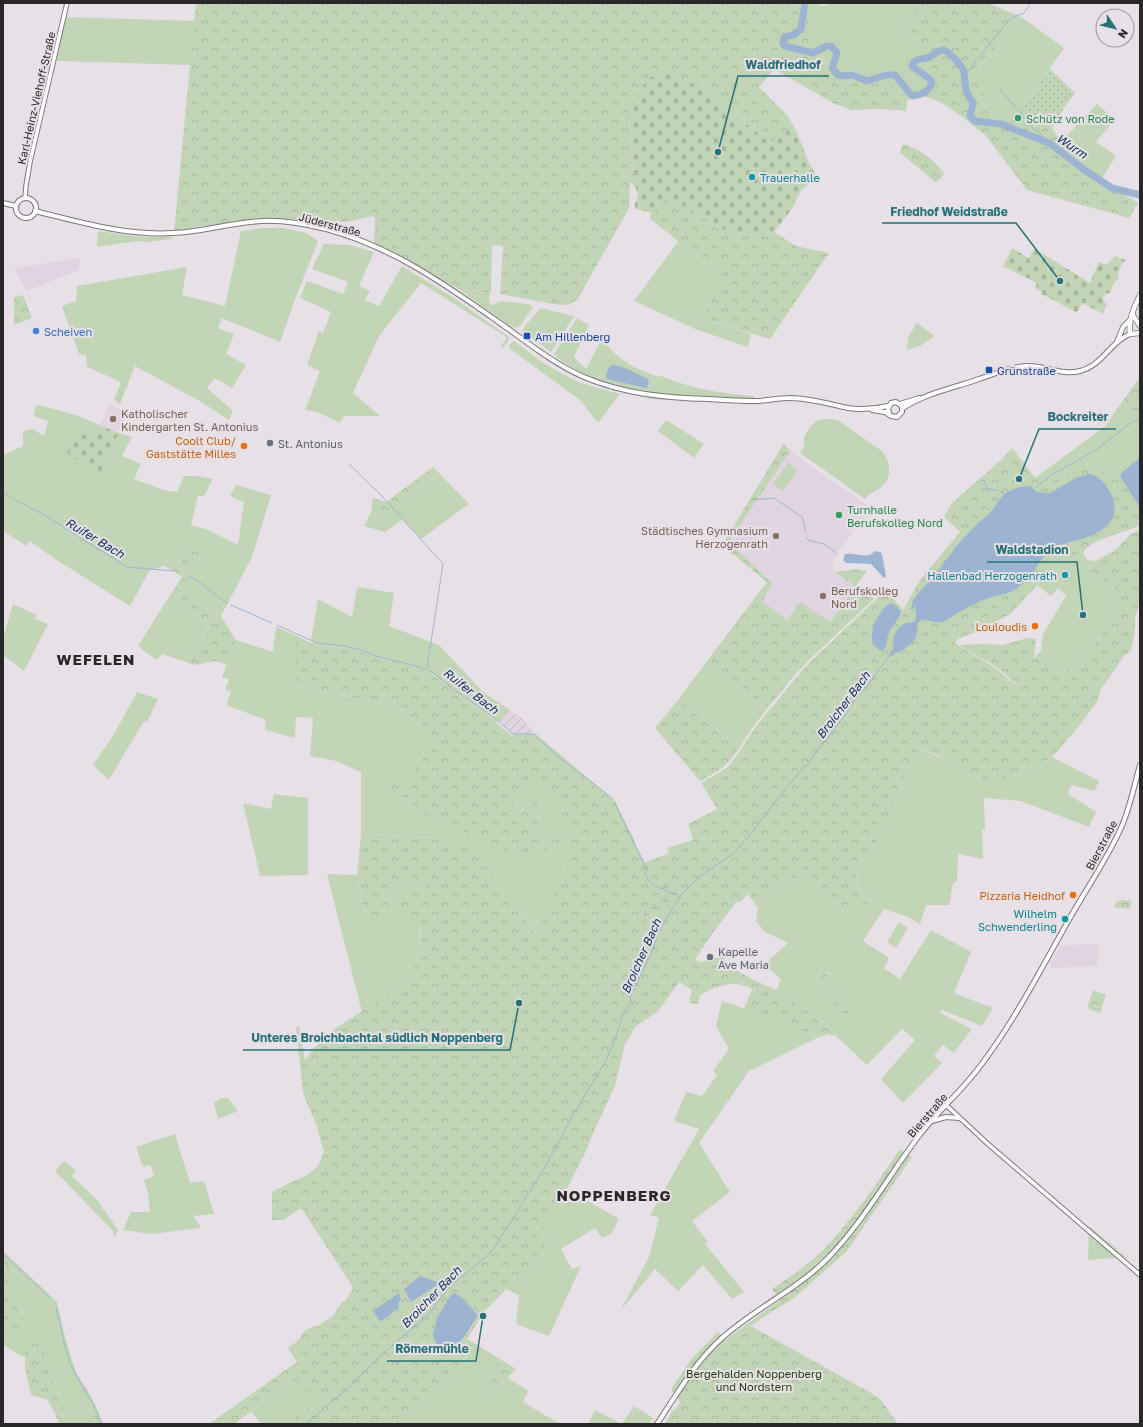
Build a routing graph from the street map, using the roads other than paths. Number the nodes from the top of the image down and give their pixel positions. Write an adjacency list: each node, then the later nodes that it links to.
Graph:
1 (67, 3): 2 (street, Karl-Heinz-Viehoff-Straße)
2 (26, 198): 4 (main road); 5 (main road)
3 (3, 203): 4 (main road)
4 (16, 206): 5 (main road)
5 (35, 211): 15 (main road, Jüderstraße)
6 (1140, 295): 7 (main road)
7 (1132, 314): 8 (main road); 9 (main road)
8 (1130, 320): 11 (main road); 12 (main road)
9 (1140, 326)
10 (1140, 333): 11 (main road)
11 (1130, 334): 12 (main road)
12 (1117, 343): 14 (main road)
13 (888, 406): 14 (main road); 15 (main road); 16 (main road)
14 (901, 406): 16 (main road)
15 (868, 409): 16 (main road)
16 (889, 413)
17 (1140, 764): 18 (main road, Bierstraße)
18 (946, 1105): 19 (street); 20 (main road, Bierstraße)
19 (959, 1118): 20 (main road); 21 (street)
20 (930, 1122): 22 (main road, Bierstraße)
21 (1140, 1275)
22 (657, 1424)

